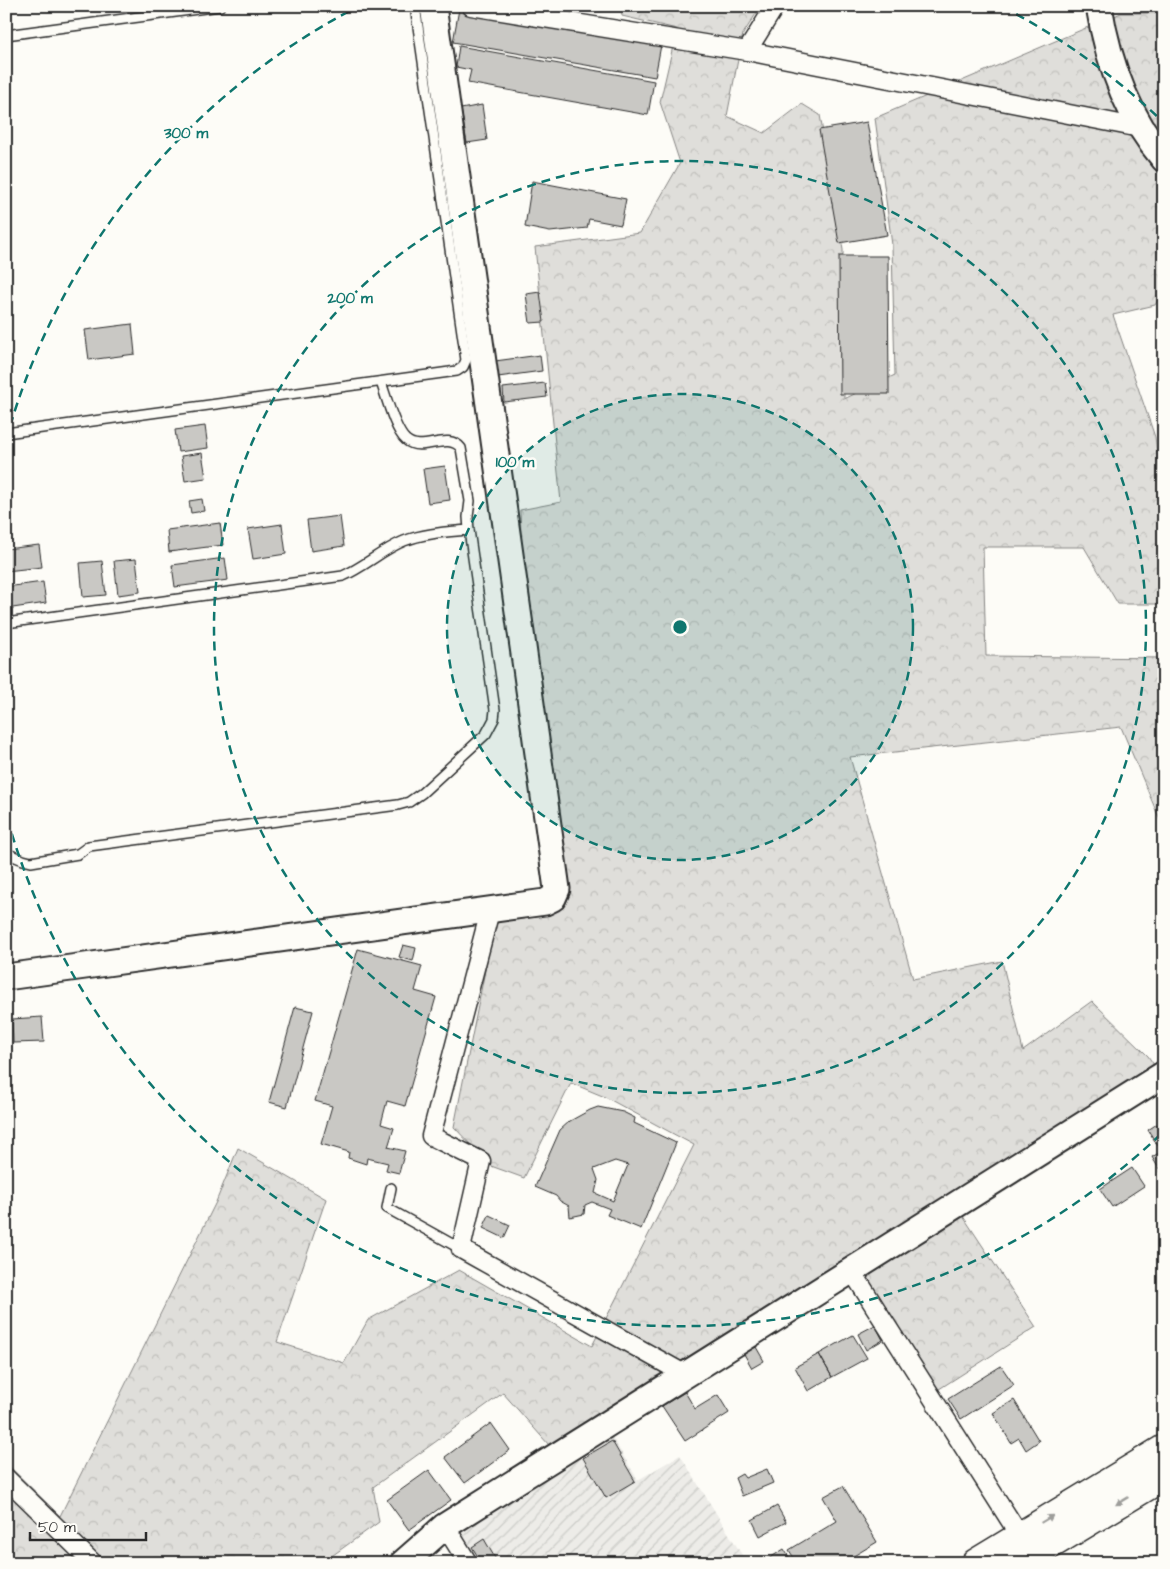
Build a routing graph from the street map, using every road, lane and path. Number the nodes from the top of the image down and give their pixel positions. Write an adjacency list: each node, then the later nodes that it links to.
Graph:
1 (220, 6): 7 (lane)
2 (415, 6): 11 (lane)
3 (434, 6): 16 (street)
4 (471, 6): 8 (street)
5 (774, 6): 8 (street)
6 (1099, 6): 9 (street)
7 (6, 35)
8 (747, 51): 9 (street)
9 (1140, 128): 10 (street)
10 (1164, 159)
11 (381, 382): 12 (lane); 13 (lane)
12 (6, 432)
13 (470, 530): 14 (lane); 15 (lane)
14 (6, 623)
15 (6, 853)
16 (490, 910): 17 (street); 20 (street)
17 (6, 976)
18 (1164, 1074): 21 (street)
19 (391, 1188): 20 (lane)
20 (461, 1249): 22 (street)
21 (852, 1271): 22 (street); 27 (street)
22 (686, 1375): 26 (street)
23 (1164, 1449): 27 (highway, one-way to 23)
24 (1164, 1476): 27 (highway, one-way to 27)
25 (6, 1478): 28 (street)
26 (445, 1526): 29 (street); 30 (street)
27 (1028, 1554): 31 (highway)
28 (94, 1563)
29 (402, 1563)
30 (468, 1563)
31 (976, 1563)

